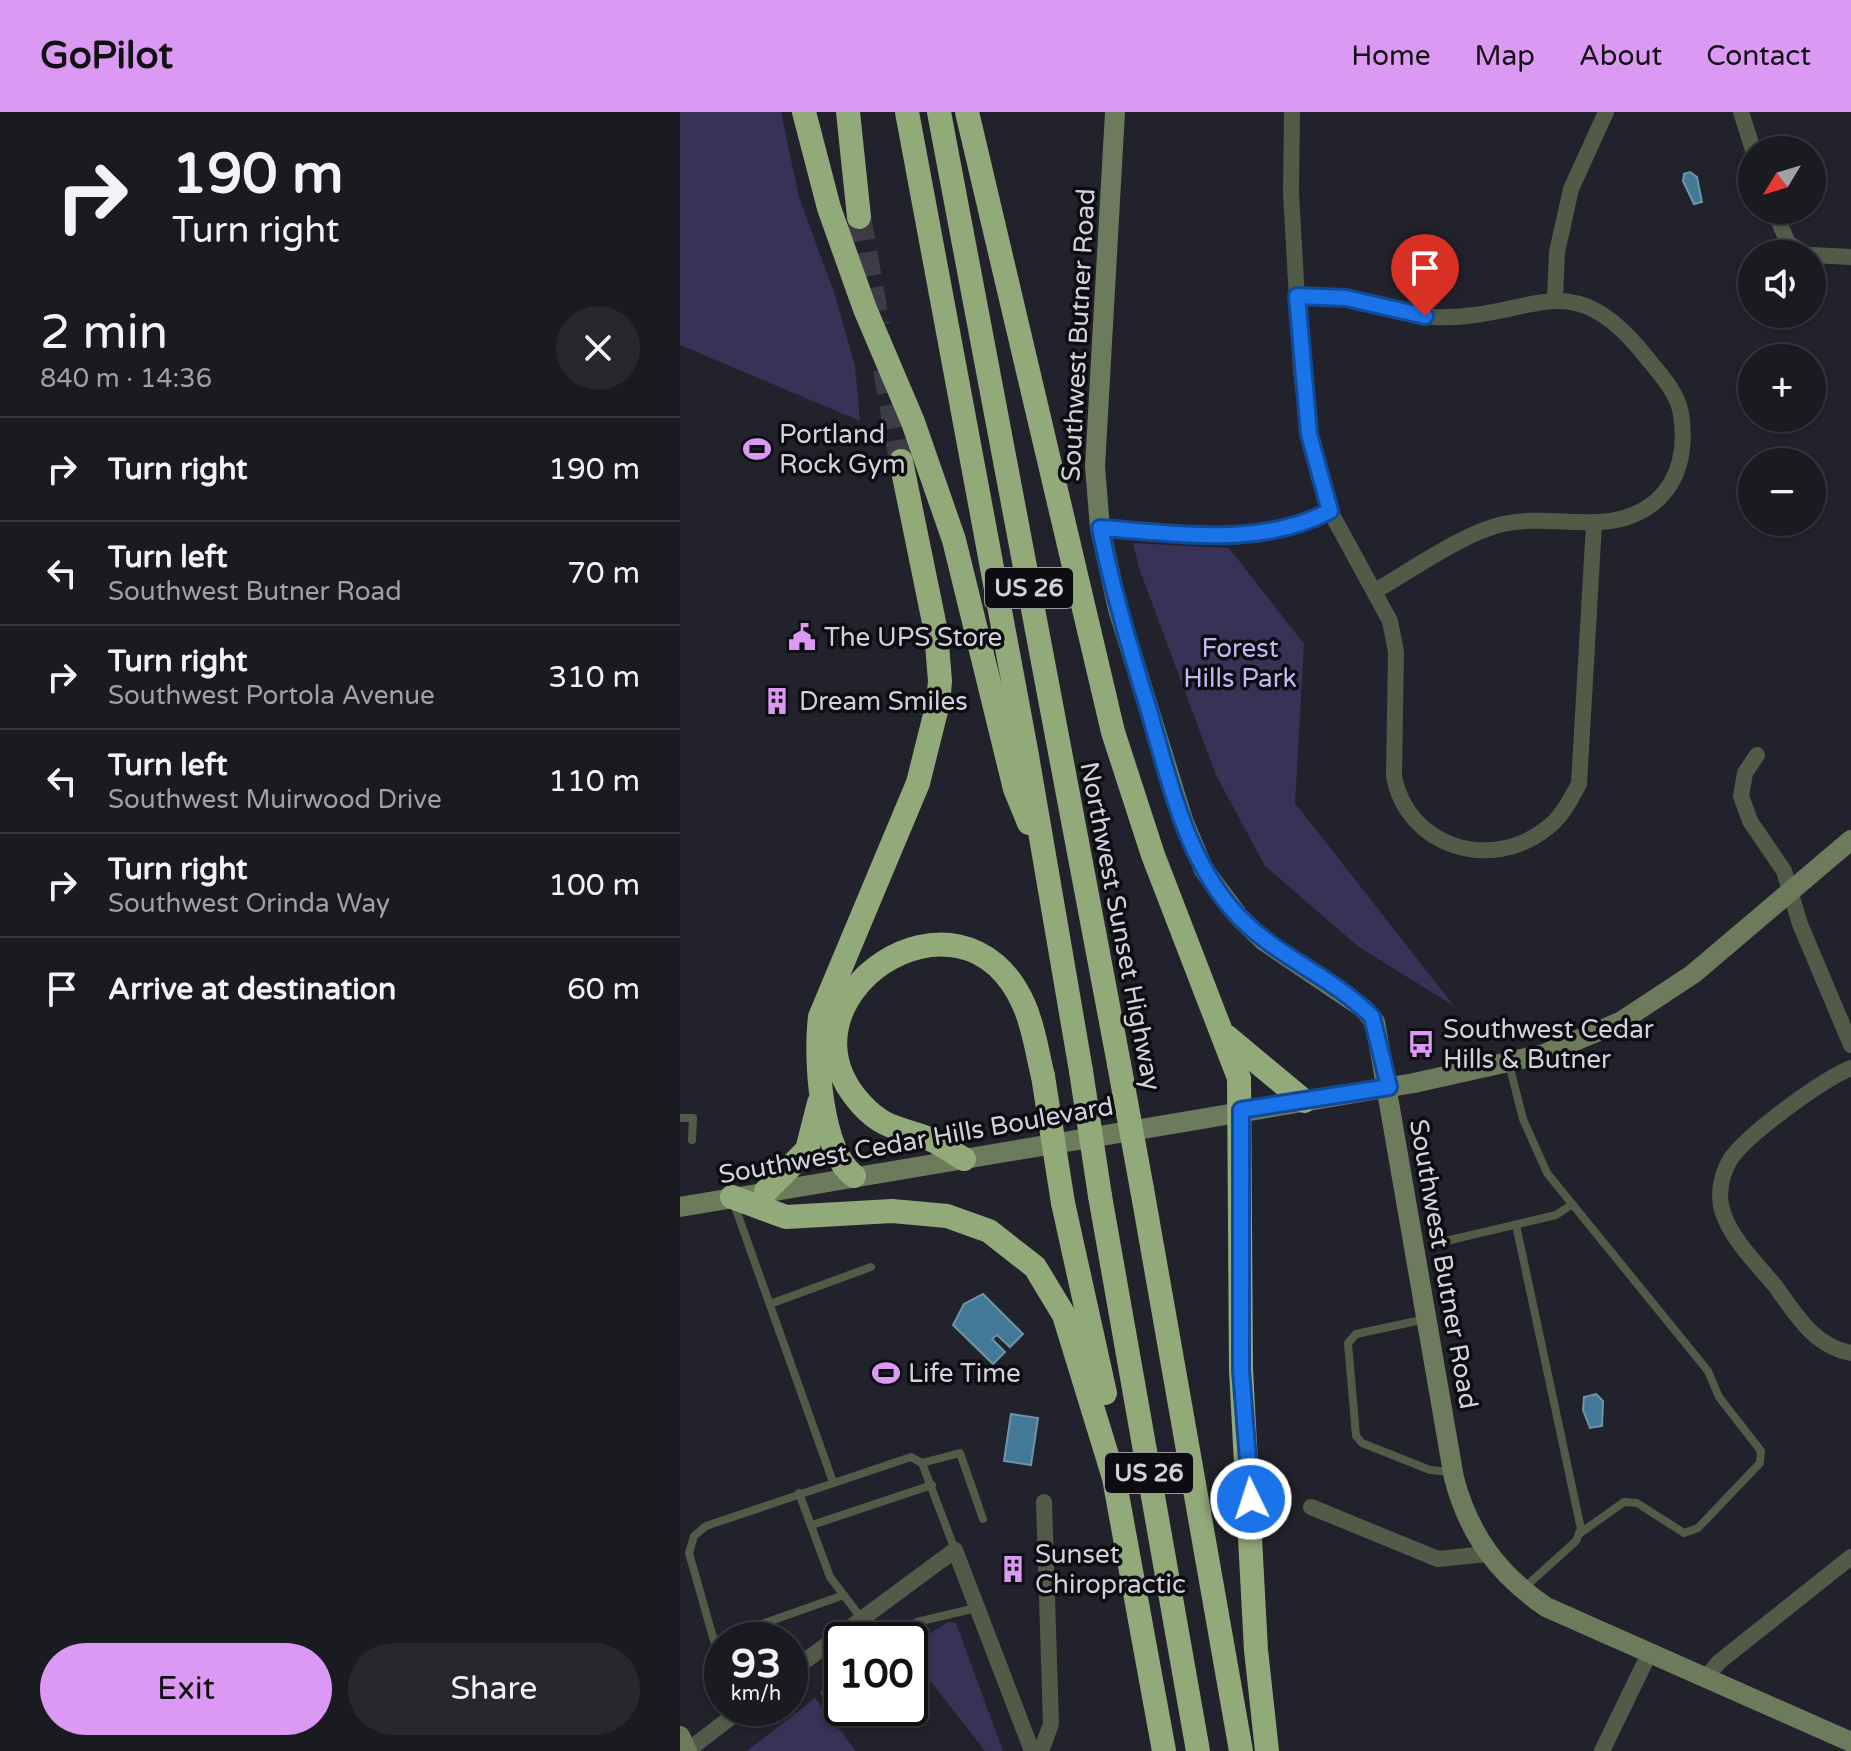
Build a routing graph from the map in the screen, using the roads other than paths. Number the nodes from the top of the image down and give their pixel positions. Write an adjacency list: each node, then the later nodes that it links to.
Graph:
1 (804, 112): 24 (highway)
2 (848, 112): 12 (highway)
3 (907, 112): 24 (highway, US 26)
4 (939, 112): 78 (highway, Northwest Sunset Highway / US 26, bridge)
5 (967, 112): 26 (highway)
6 (1115, 112): 20 (street, Southwest Butner Road)
7 (1292, 112): 8 (street); 15 (street)
8 (1304, 112)
9 (1606, 112): 16 (street)
10 (1741, 112): 11 (street)
11 (1749, 136)
12 (859, 217)
13 (1826, 255): 14 (street)
14 (1851, 257)
15 (1297, 296): 16 (street); 18 (street)
16 (1555, 298): 19 (street)
17 (901, 461): 31 (highway)
18 (1330, 511): 20 (street); 21 (street)
19 (1594, 524): 21 (street); 21 (street)
20 (1100, 528): 30 (street, Southwest Butner Road)
21 (1375, 591)
22 (1757, 755): 25 (street)
23 (1851, 840): 25 (street, Southwest Cedar Hills Boulevard)
24 (1042, 851): 77 (highway, US 26, bridge)
25 (1790, 892): 27 (street); 28 (street, Southwest Cedar Hills Boulevard)
26 (1221, 1031): 32 (highway); 33 (highway)
27 (1851, 1045)
28 (1509, 1064): 30 (street, Southwest Cedar Hills Boulevard); 40 (lane)
29 (1851, 1068): 47 (street)
30 (1389, 1087): 32 (street, Southwest Cedar Hills Boulevard); 46 (street, Southwest Butner Road)
31 (820, 1089): 37 (highway); 38 (highway)
32 (1304, 1101): 33 (street, Southwest Cedar Hills Boulevard)
33 (1241, 1110): 36 (street, Southwest Cedar Hills Boulevard); 79 (highway)
34 (680, 1118): 35 (lane)
35 (692, 1140)
36 (964, 1159): 37 (street, Southwest Cedar Hills Boulevard); 50 (highway, bridge)
37 (854, 1176): 38 (street, Southwest Cedar Hills Boulevard)
38 (766, 1191): 39 (street, Southwest Cedar Hills Boulevard)
39 (732, 1197): 41 (street, Southwest Cedar Hills Boulevard); 45 (lane); 50 (highway)
40 (1571, 1205): 42 (lane); 58 (lane)
41 (680, 1207)
42 (1516, 1225): 43 (lane); 58 (lane)
43 (1442, 1242)
44 (871, 1267): 45 (lane)
45 (770, 1304): 51 (lane)
46 (1427, 1319): 49 (street, Southwest Butner Road); 49 (lane)
47 (1851, 1353)
48 (922, 1463): 51 (lane); 52 (lane); 56 (lane)
49 (1453, 1472): 60 (street, Southwest Butner Road)
50 (1114, 1478): 76 (highway)
51 (833, 1482): 53 (lane)
52 (932, 1485): 57 (lane); 59 (lane)
53 (799, 1493): 57 (lane); 63 (lane)
54 (1044, 1502): 75 (street)
55 (1311, 1507): 60 (street)
56 (983, 1519)
57 (812, 1525): 63 (lane)
58 (1579, 1534): 62 (lane)
59 (955, 1550): 64 (street); 65 (street)
60 (1487, 1554): 62 (street, Southwest Butner Road)
61 (1851, 1557): 69 (street)
62 (1522, 1590): 67 (street, Southwest Butner Road)
63 (844, 1595): 65 (lane)
64 (977, 1607): 66 (lane); 74 (street)
65 (864, 1620): 68 (street)
66 (917, 1622)
67 (1649, 1654): 69 (street, Southwest Butner Road); 80 (street)
68 (808, 1659)
69 (1706, 1677): 72 (street, Southwest Butner Road)
70 (720, 1726): 73 (street)
71 (680, 1736): 73 (street)
72 (1851, 1742)
73 (687, 1751)
74 (1032, 1751)
75 (1041, 1751)
76 (1164, 1751)
77 (1198, 1751)
78 (1241, 1751)
79 (1267, 1751)
80 (1602, 1751)

